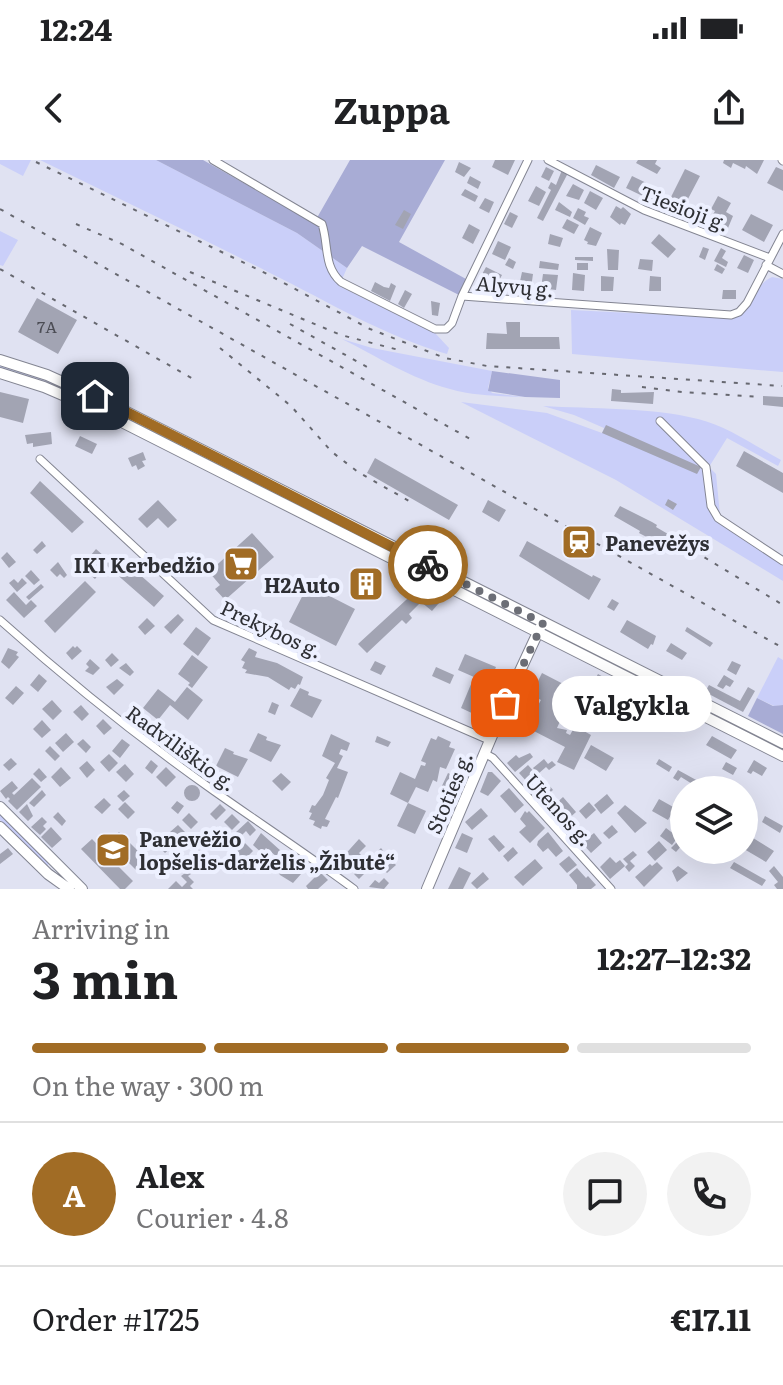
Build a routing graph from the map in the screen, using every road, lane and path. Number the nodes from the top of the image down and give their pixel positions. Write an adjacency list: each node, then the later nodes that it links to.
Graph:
1 (213, 160): 7 (street, Alyvų g.)
2 (528, 160): 7 (street)
3 (548, 160): 5 (street, Tiesioji g.)
4 (783, 234): 5 (street, Alyvų g.)
5 (768, 262): 6 (street); 7 (street, Alyvų g.)
6 (783, 274)
7 (462, 296)
8 (0, 360): 12 (main road)
9 (0, 373): 13 (main road)
10 (660, 421): 16 (street)
11 (40, 459): 20 (street, Prekybos g.)
12 (231, 465): 13 (main road); 14 (main road)
13 (226, 476): 15 (main road)
14 (344, 521): 15 (main road); 18 (main road)
15 (338, 533): 19 (main road)
16 (783, 561)
17 (0, 620): 28 (street, Radviliškio g.)
18 (543, 623): 19 (main road, Stoties g.); 21 (main road)
19 (537, 634): 20 (main road, Stoties g.); 23 (main road)
20 (489, 740): 22 (main road, Stoties g.)
21 (783, 743)
22 (484, 753): 29 (main road, Stoties g.); 30 (street, Utenos g.)
23 (783, 756)
24 (0, 807): 27 (main road)
25 (0, 827): 26 (main road)
26 (69, 889)
27 (82, 889)
28 (354, 889)
29 (427, 889)
30 (611, 889)

